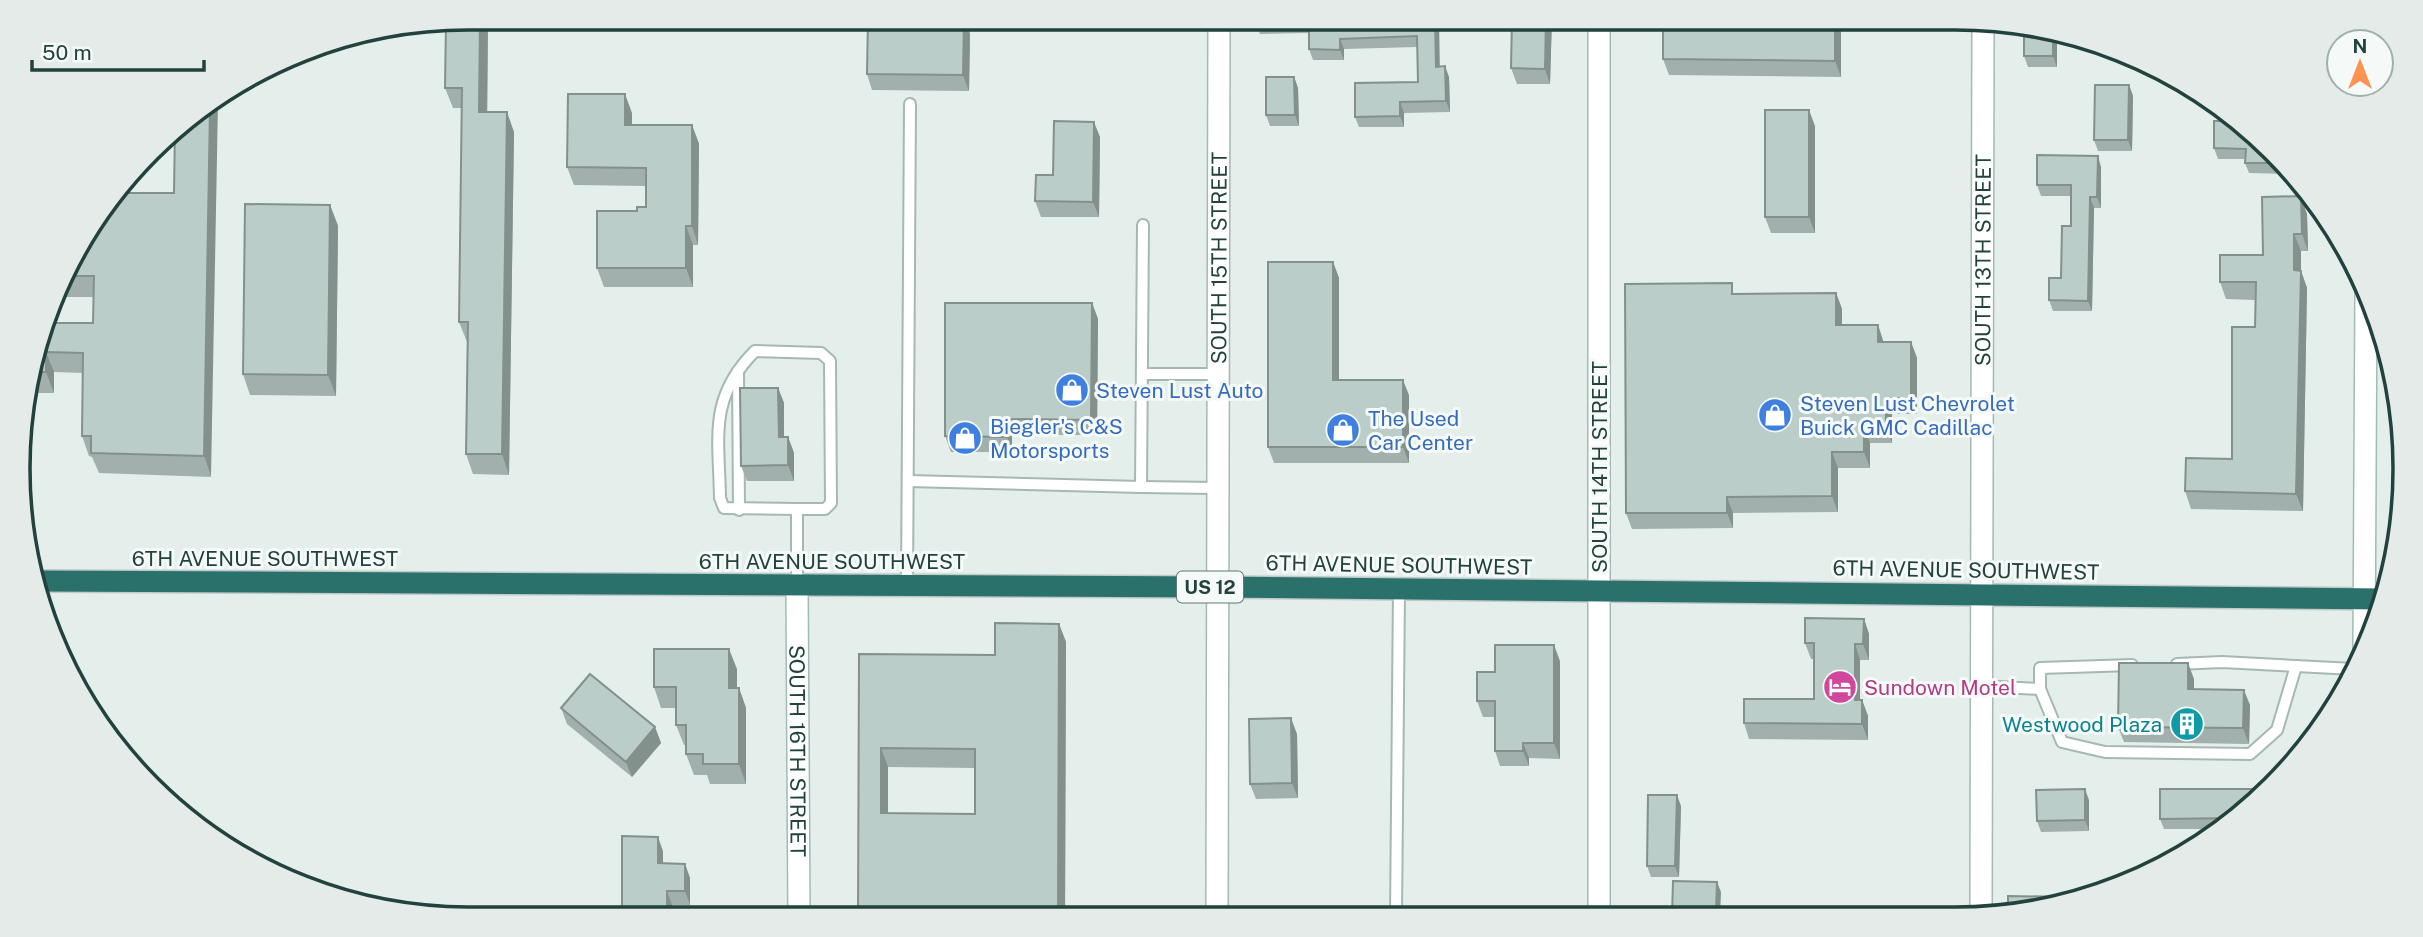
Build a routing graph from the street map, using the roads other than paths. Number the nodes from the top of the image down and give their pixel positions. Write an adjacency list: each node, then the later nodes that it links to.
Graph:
1 (1219, 30): 9 (street, SOUTH 15TH STREET)
2 (1599, 30): 20 (street, SOUTH 14TH STREET)
3 (1983, 31): 21 (street, SOUTH 13TH STREET)
4 (910, 104): 10 (lane)
5 (1143, 225): 8 (lane)
6 (2367, 318): 22 (street)
7 (738, 368): 13 (lane); 14 (lane); 14 (lane)
8 (1142, 374): 9 (lane); 11 (lane)
9 (1218, 374): 12 (street, SOUTH 15TH STREET)
10 (908, 481): 11 (lane); 17 (lane)
11 (1141, 487): 12 (lane)
12 (1217, 488): 18 (street, SOUTH 15TH STREET)
13 (797, 509): 14 (lane); 16 (lane)
14 (740, 510)
15 (45, 581): 16 (highway, 6TH AVENUE SOUTHWEST / US 12)
16 (797, 585): 17 (highway, 6TH AVENUE SOUTHWEST / US 12); 31 (street, SOUTH 16TH STREET)
17 (907, 586): 18 (highway, 6TH AVENUE SOUTHWEST / US 12)
18 (1218, 587): 19 (highway, 6TH AVENUE SOUTHWEST / US 12); 32 (street, SOUTH 15TH STREET)
19 (1399, 589): 20 (highway, 6TH AVENUE SOUTHWEST / US 12); 33 (lane)
20 (1599, 591): 21 (highway, 6TH AVENUE SOUTHWEST / US 12); 34 (street, SOUTH 14TH STREET)
21 (1981, 595): 23 (highway, 6TH AVENUE SOUTHWEST / US 12); 28 (street, SOUTH 13TH STREET)
22 (2374, 596)
23 (2374, 599)
24 (2166, 664): 26 (lane)
25 (2138, 665): 29 (lane)
26 (2297, 666): 27 (lane); 29 (lane)
27 (2345, 669)
28 (1981, 686): 29 (lane); 30 (street, SOUTH 13TH STREET)
29 (2040, 689)
30 (1981, 906)
31 (799, 907)
32 (1217, 907)
33 (1396, 907)
34 (1599, 907)

